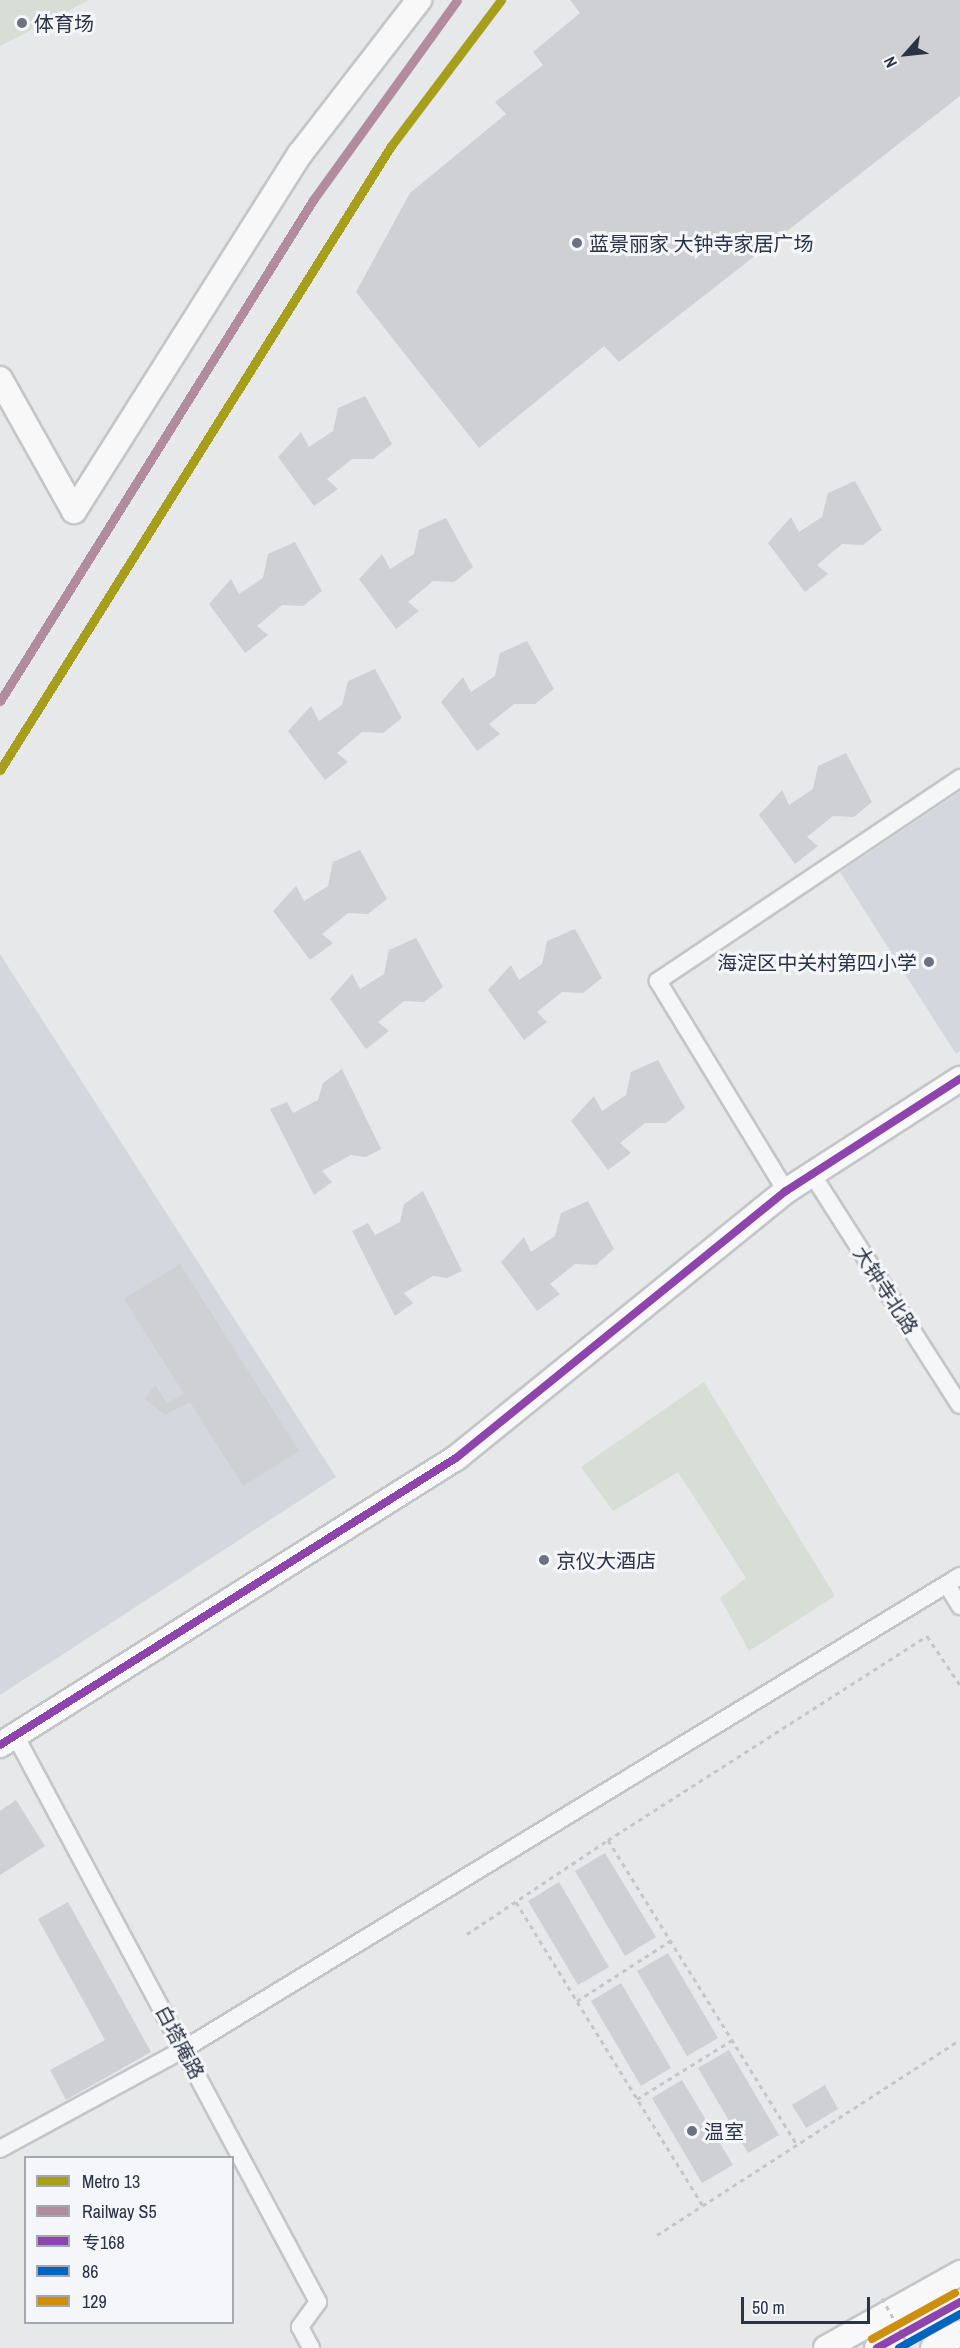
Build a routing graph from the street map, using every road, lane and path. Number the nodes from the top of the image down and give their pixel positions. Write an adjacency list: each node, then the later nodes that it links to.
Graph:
1 (419, 0): 2 (street)
2 (0, 379)
3 (960, 778): 6 (street)
4 (960, 1079): 5 (street)
5 (812, 1174): 6 (street); 7 (street, 大钟寺北路)
6 (786, 1191): 11 (street)
7 (960, 1405)
8 (953, 1581): 9 (street); 19 (street)
9 (960, 1606)
10 (960, 1684): 12 (path)
11 (8, 1740): 19 (street, 白塔庵路)
12 (608, 1840): 13 (path); 15 (path)
13 (516, 1902): 14 (path); 16 (path)
14 (467, 1934)
15 (670, 1941): 16 (path); 17 (path)
16 (577, 2001): 20 (path)
17 (732, 2040): 20 (path); 21 (path)
18 (960, 2040): 21 (path)
19 (184, 2049): 22 (street); 29 (street, 白塔庵路)
20 (637, 2099): 23 (path)
21 (797, 2145): 23 (path)
22 (0, 2149)
23 (703, 2206): 24 (path)
24 (657, 2235)
25 (960, 2273): 30 (street)
26 (882, 2298): 32 (path, bridge)
27 (960, 2302): 31 (street)
28 (960, 2333): 33 (street)
29 (311, 2348)
30 (826, 2348)
31 (877, 2348)
32 (910, 2348)
33 (933, 2348)

